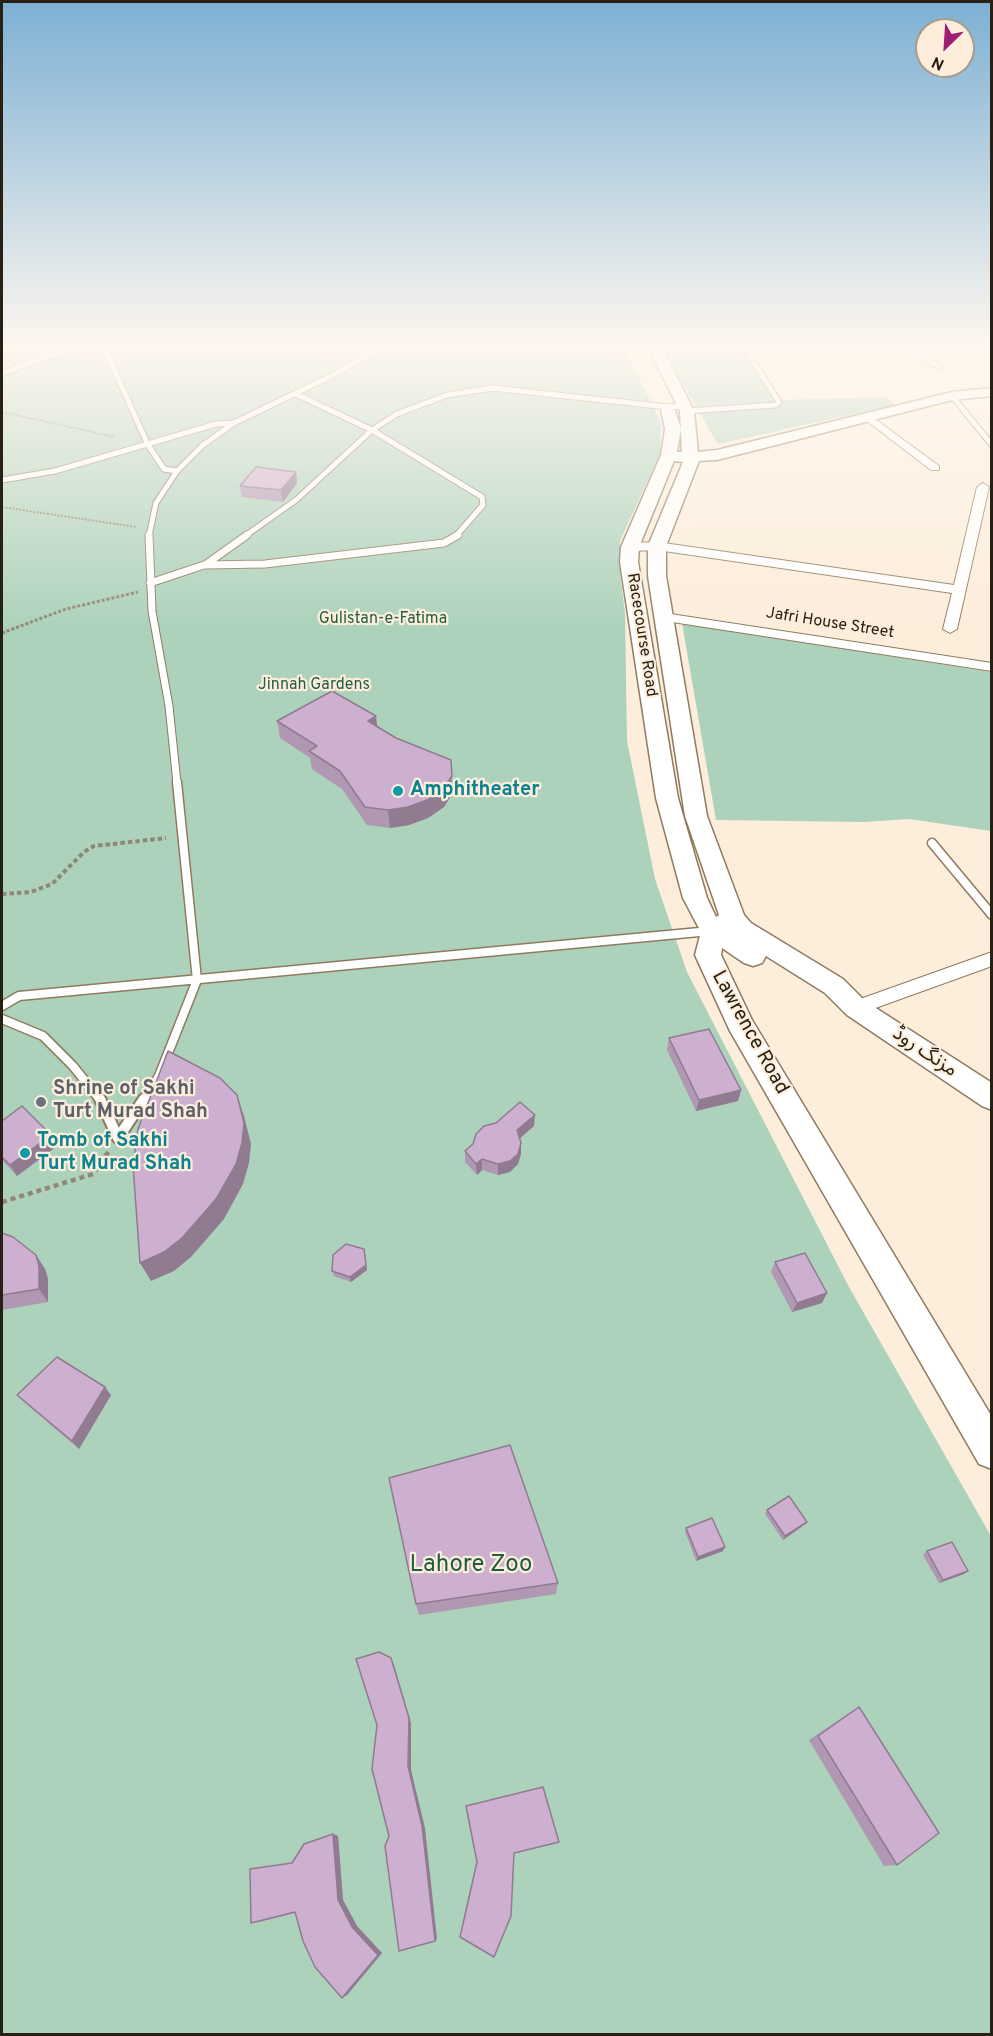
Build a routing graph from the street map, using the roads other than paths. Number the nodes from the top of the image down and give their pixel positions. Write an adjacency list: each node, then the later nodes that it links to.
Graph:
1 (145, 439): 10 (lane)
2 (167, 439): 10 (lane)
3 (212, 439): 14 (lane)
4 (362, 439): 19 (lane)
5 (387, 439): 19 (lane)
6 (671, 439): 11 (main road, Racecourse Road)
7 (687, 439): 12 (main road, Lawrence Road)
8 (778, 439): 12 (main road)
9 (897, 439): 13 (street)
10 (148, 445): 14 (lane); 15 (lane)
11 (669, 455): 12 (main road); 17 (main road, Racecourse Road)
12 (691, 457): 18 (main road, Lawrence Road)
13 (935, 468)
14 (177, 471): 20 (lane)
15 (2, 480)
16 (983, 487): 21 (street)
17 (630, 546): 18 (street); 27 (main road, Racecourse Road)
18 (657, 546): 21 (street); 22 (main road, Lawrence Road)
19 (204, 566): 20 (lane)
20 (150, 586): 30 (lane)
21 (958, 590): 23 (street)
22 (663, 616): 24 (street, Jafri House Street); 27 (main road, Lawrence Road)
23 (950, 629)
24 (992, 667)
25 (933, 843): 26 (lane)
26 (992, 915)
27 (723, 925): 28 (main road, مزنگ روڈ); 30 (lane); 31 (main road, Lawrence Road); 33 (main road, مزنگ روڈ)
28 (755, 958): 31 (main road); 33 (main road, مزنگ روڈ)
29 (992, 959): 33 (street)
30 (197, 980): 32 (lane); 34 (lane)
31 (720, 982): 36 (main road, Lawrence Road)
32 (2, 1006)
33 (856, 1008): 35 (main road, مزنگ روڈ)
34 (2, 1019)
35 (992, 1098)
36 (992, 1451)

